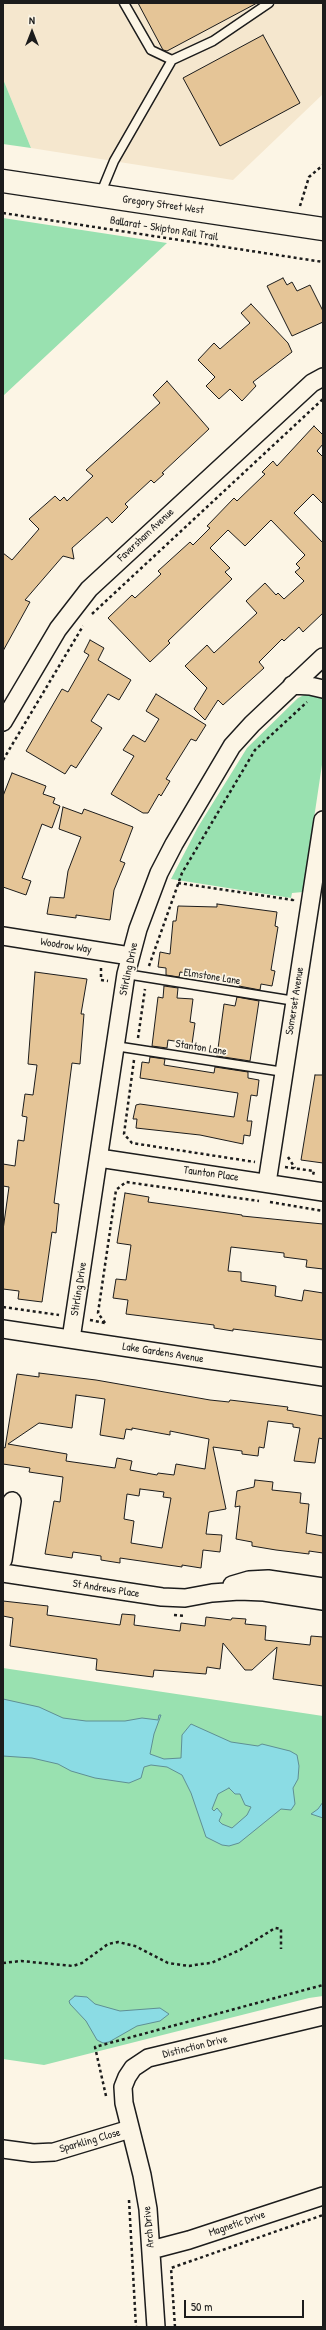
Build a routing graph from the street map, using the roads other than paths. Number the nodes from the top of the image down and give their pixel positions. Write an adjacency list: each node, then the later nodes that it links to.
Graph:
1 (124, 3): 3 (lane)
2 (270, 3): 3 (lane)
3 (172, 60): 5 (lane)
4 (3, 181): 5 (main road, Gregory Street West)
5 (100, 196): 6 (main road, Gregory Street West)
6 (323, 229)
7 (323, 377): 11 (street, Faversham Avenue)
8 (323, 656): 9 (street, Stirling Drive)
9 (292, 685): 10 (street); 14 (street, Stirling Drive)
10 (322, 689)
11 (3, 722)
12 (323, 820): 16 (street, Somerset Avenue)
13 (3, 936): 14 (street, Woodrow Way)
14 (130, 956): 15 (street, Stirling Drive)
15 (126, 974): 16 (lane, Elmstone Lane); 17 (street, Stirling Drive)
16 (295, 1001): 18 (street, Somerset Avenue)
17 (115, 1046): 18 (lane, Stanton Lane); 19 (street, Stirling Drive)
18 (284, 1072): 20 (street, Somerset Avenue)
19 (99, 1158): 20 (street, Taunton Place); 23 (street, Stirling Drive)
20 (267, 1183): 21 (street, Taunton Place)
21 (323, 1192)
22 (3, 1329): 23 (street, Lake Gardens Avenue)
23 (72, 1339): 24 (street, Lake Gardens Avenue)
24 (323, 1378)
25 (12, 1501): 26 (street)
26 (3, 1560)
27 (3, 1573): 29 (street, St Andrews Place)
28 (323, 1587): 29 (street, St Andrews Place)
29 (209, 1593): 30 (street, St Andrews Place)
30 (323, 1601)
31 (323, 2016): 32 (street, Distinction Drive)
32 (130, 2129): 33 (street, Sparkling Close); 35 (street, Arch Drive)
33 (3, 2149)
34 (323, 2196): 35 (street, Magnetic Drive)
35 (151, 2250): 36 (street, Arch Drive)
36 (156, 2327)

